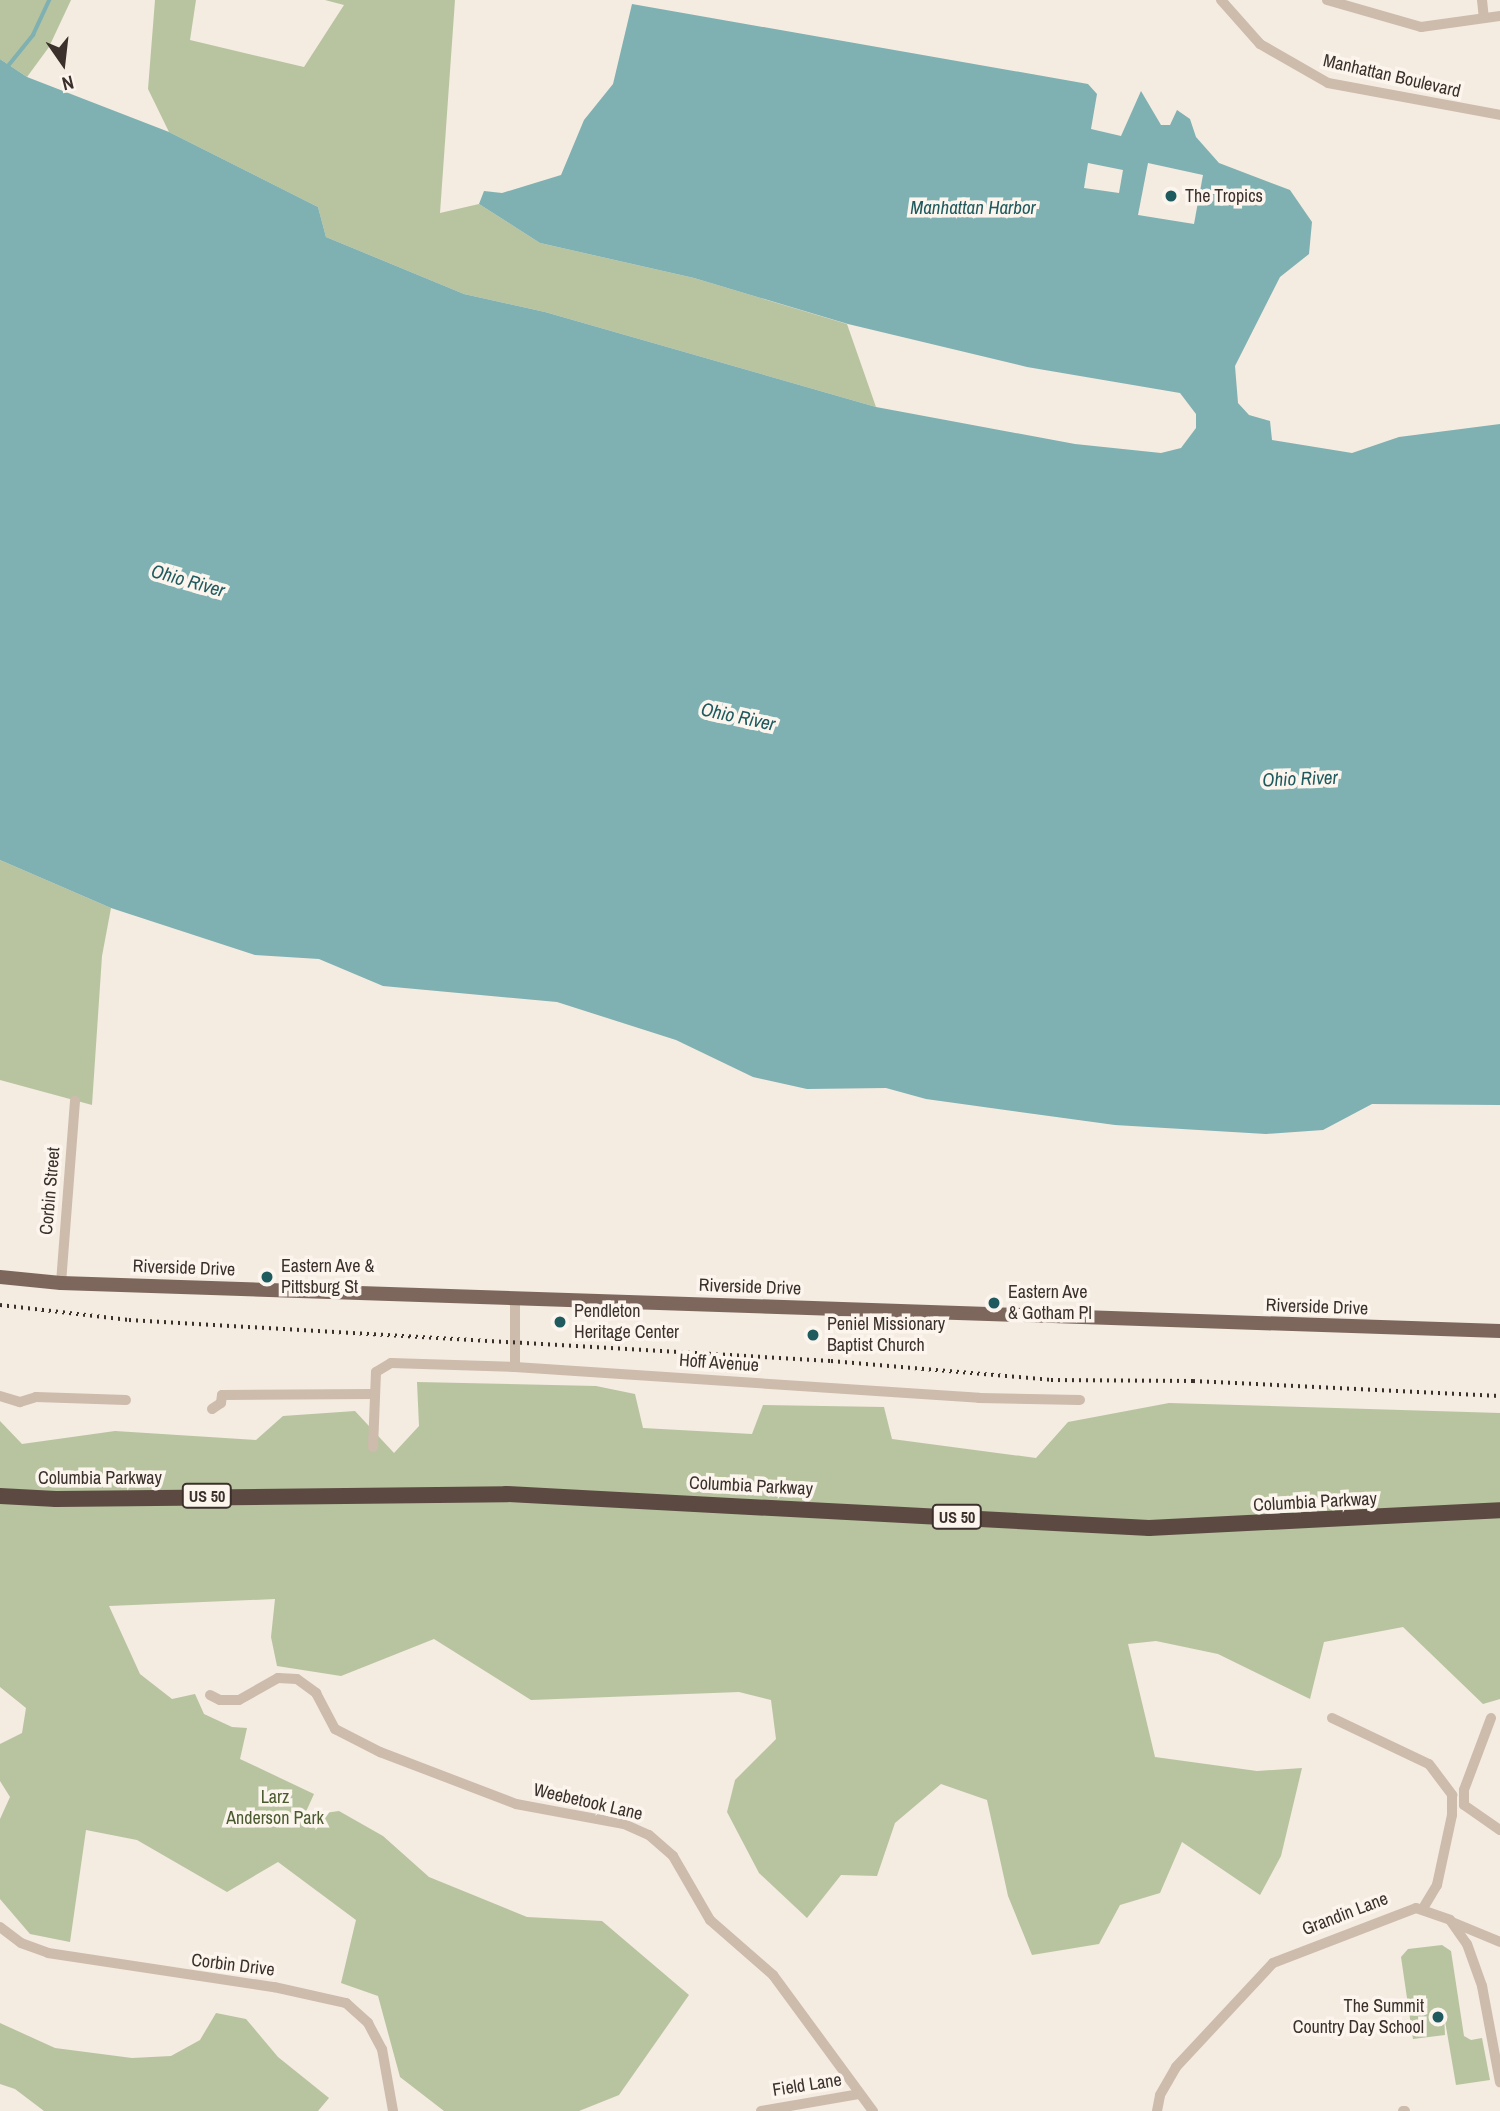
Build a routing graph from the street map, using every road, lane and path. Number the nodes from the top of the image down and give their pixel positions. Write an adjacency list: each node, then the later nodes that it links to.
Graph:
1 (1221, 0): 6 (street, Manhattan Boulevard)
2 (1326, 0): 5 (street)
3 (1482, 0): 5 (street)
4 (1500, 16): 5 (street)
5 (1484, 18)
6 (1500, 115)
7 (75, 1101): 9 (street, Corbin Street)
8 (0, 1277): 9 (main road, Riverside Drive)
9 (61, 1283): 10 (main road, Riverside Drive)
10 (515, 1298): 11 (main road, Riverside Drive); 12 (street)
11 (1500, 1331)
12 (515, 1367): 13 (street, Hoff Avenue); 16 (street, Hoff Avenue)
13 (374, 1392): 17 (street); 18 (street)
14 (0, 1396): 15 (street)
15 (126, 1400)
16 (1080, 1400)
17 (212, 1409)
18 (373, 1447)
19 (0, 1496): 20 (highway, Columbia Parkway / US 50)
20 (1500, 1510)
21 (210, 1695): 30 (street, Weebetook Lane)
22 (1332, 1718): 25 (street)
23 (1491, 1718): 24 (street)
24 (1500, 1830)
25 (1423, 1908): 26 (street); 34 (street, Grandin Lane)
26 (1450, 1920): 28 (street); 29 (street)
27 (0, 1927): 31 (street, Corbin Drive)
28 (1500, 1942)
29 (1500, 2082)
30 (859, 2094): 32 (street, Field Lane); 33 (street, Weebetook Lane)
31 (393, 2111)
32 (761, 2111)
33 (873, 2111)
34 (1157, 2111)

